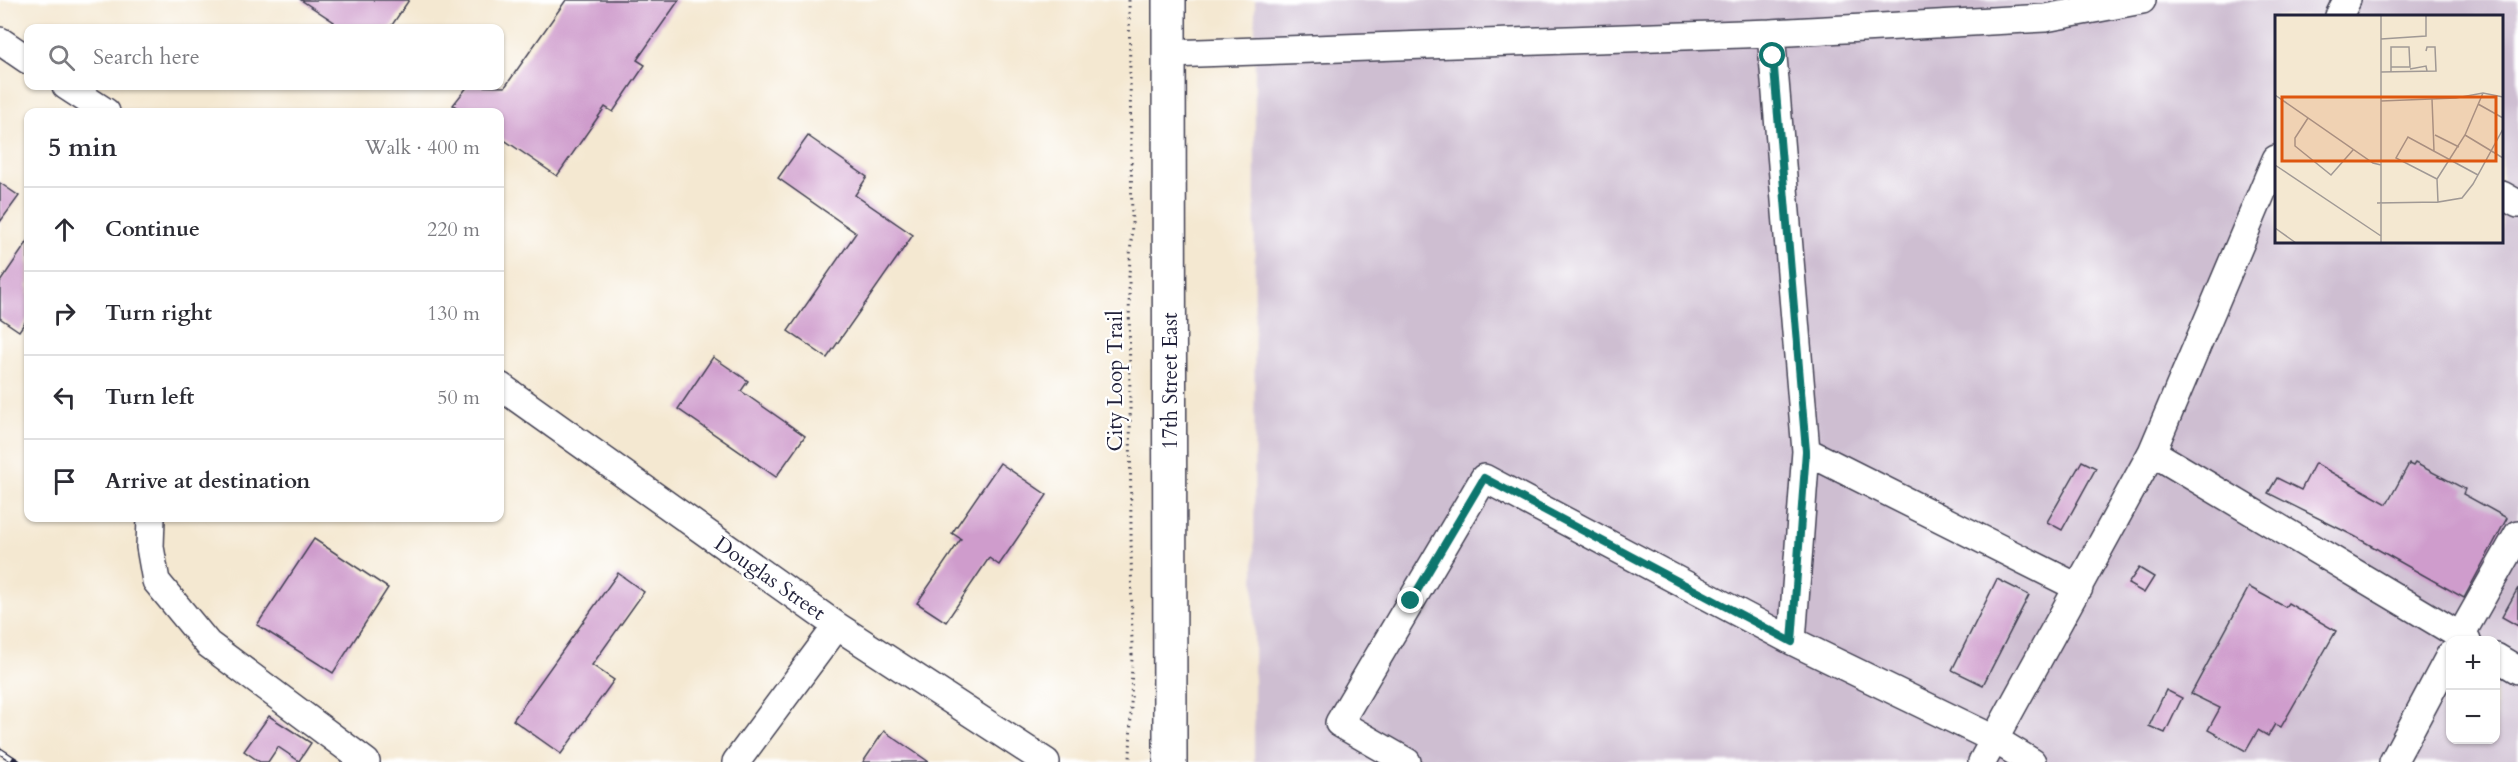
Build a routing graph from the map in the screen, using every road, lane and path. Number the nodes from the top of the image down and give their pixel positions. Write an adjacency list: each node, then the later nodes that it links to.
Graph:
1 (1129, 0): 32 (path, City Loop Trail)
2 (1169, 0): 8 (main road, 17th Street East)
3 (2142, 0): 6 (street)
4 (2347, 0): 5 (street)
5 (2340, 15)
6 (1771, 33): 8 (street); 16 (street)
7 (0, 41): 9 (street)
8 (1169, 54): 33 (main road, 17th Street East)
9 (24, 57)
10 (72, 90): 11 (street)
11 (100, 108)
12 (2275, 164): 17 (street)
13 (2503, 196): 14 (street)
14 (2518, 204)
15 (504, 389): 21 (street, Douglas Street)
16 (1806, 451): 20 (street); 24 (street)
17 (2152, 453): 20 (street); 22 (street)
18 (151, 522): 29 (street)
19 (2518, 534): 23 (street)
20 (2079, 588): 28 (street)
21 (837, 626): 30 (street); 31 (street, Douglas Street)
22 (2448, 636)
23 (2463, 636)
24 (1792, 642): 28 (street); 34 (street)
25 (2500, 659): 27 (street)
26 (2446, 666): 36 (street)
27 (2518, 670)
28 (1988, 751): 35 (street)
29 (366, 762)
30 (736, 762)
31 (1046, 762)
32 (1130, 762)
33 (1170, 762)
34 (1407, 762)
35 (2032, 762)
36 (2393, 762)

